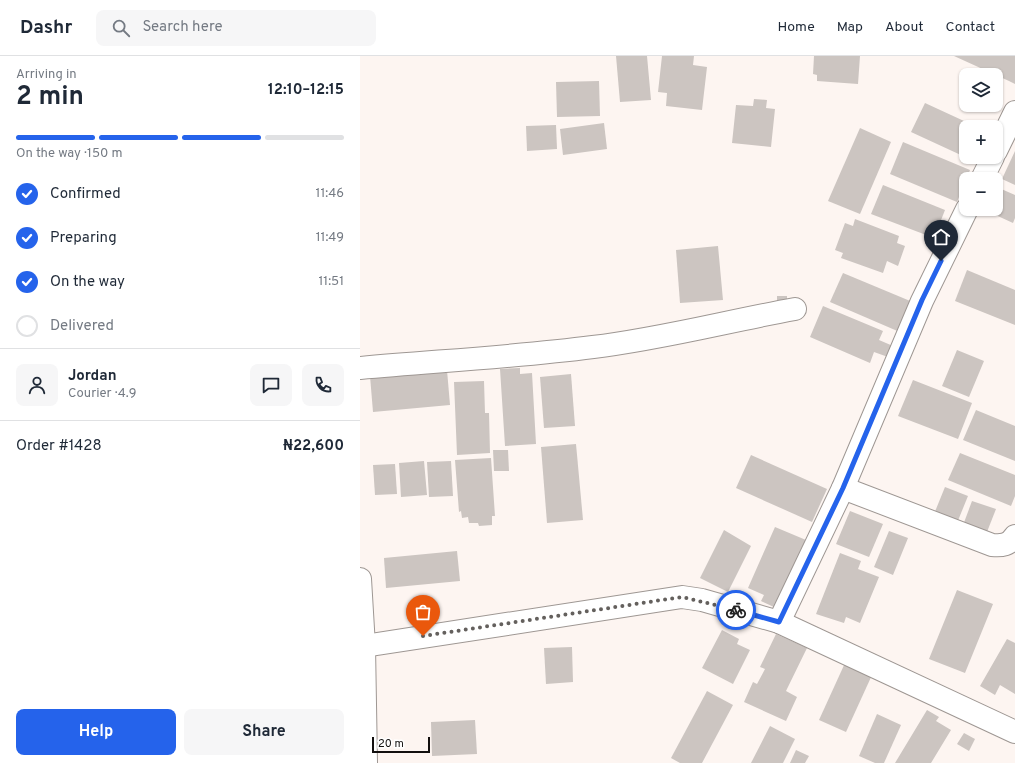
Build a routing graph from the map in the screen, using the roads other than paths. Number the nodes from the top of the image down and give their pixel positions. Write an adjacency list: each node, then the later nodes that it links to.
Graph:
1 (1015, 112): 2 (street)
2 (1003, 137)
3 (964, 216): 6 (street)
4 (795, 309): 5 (street)
5 (360, 368)
6 (843, 488): 7 (street); 9 (street)
7 (1015, 536)
8 (360, 579): 10 (street)
9 (779, 622): 10 (street); 11 (street)
10 (362, 635): 12 (street)
11 (1015, 732)
12 (366, 763)

